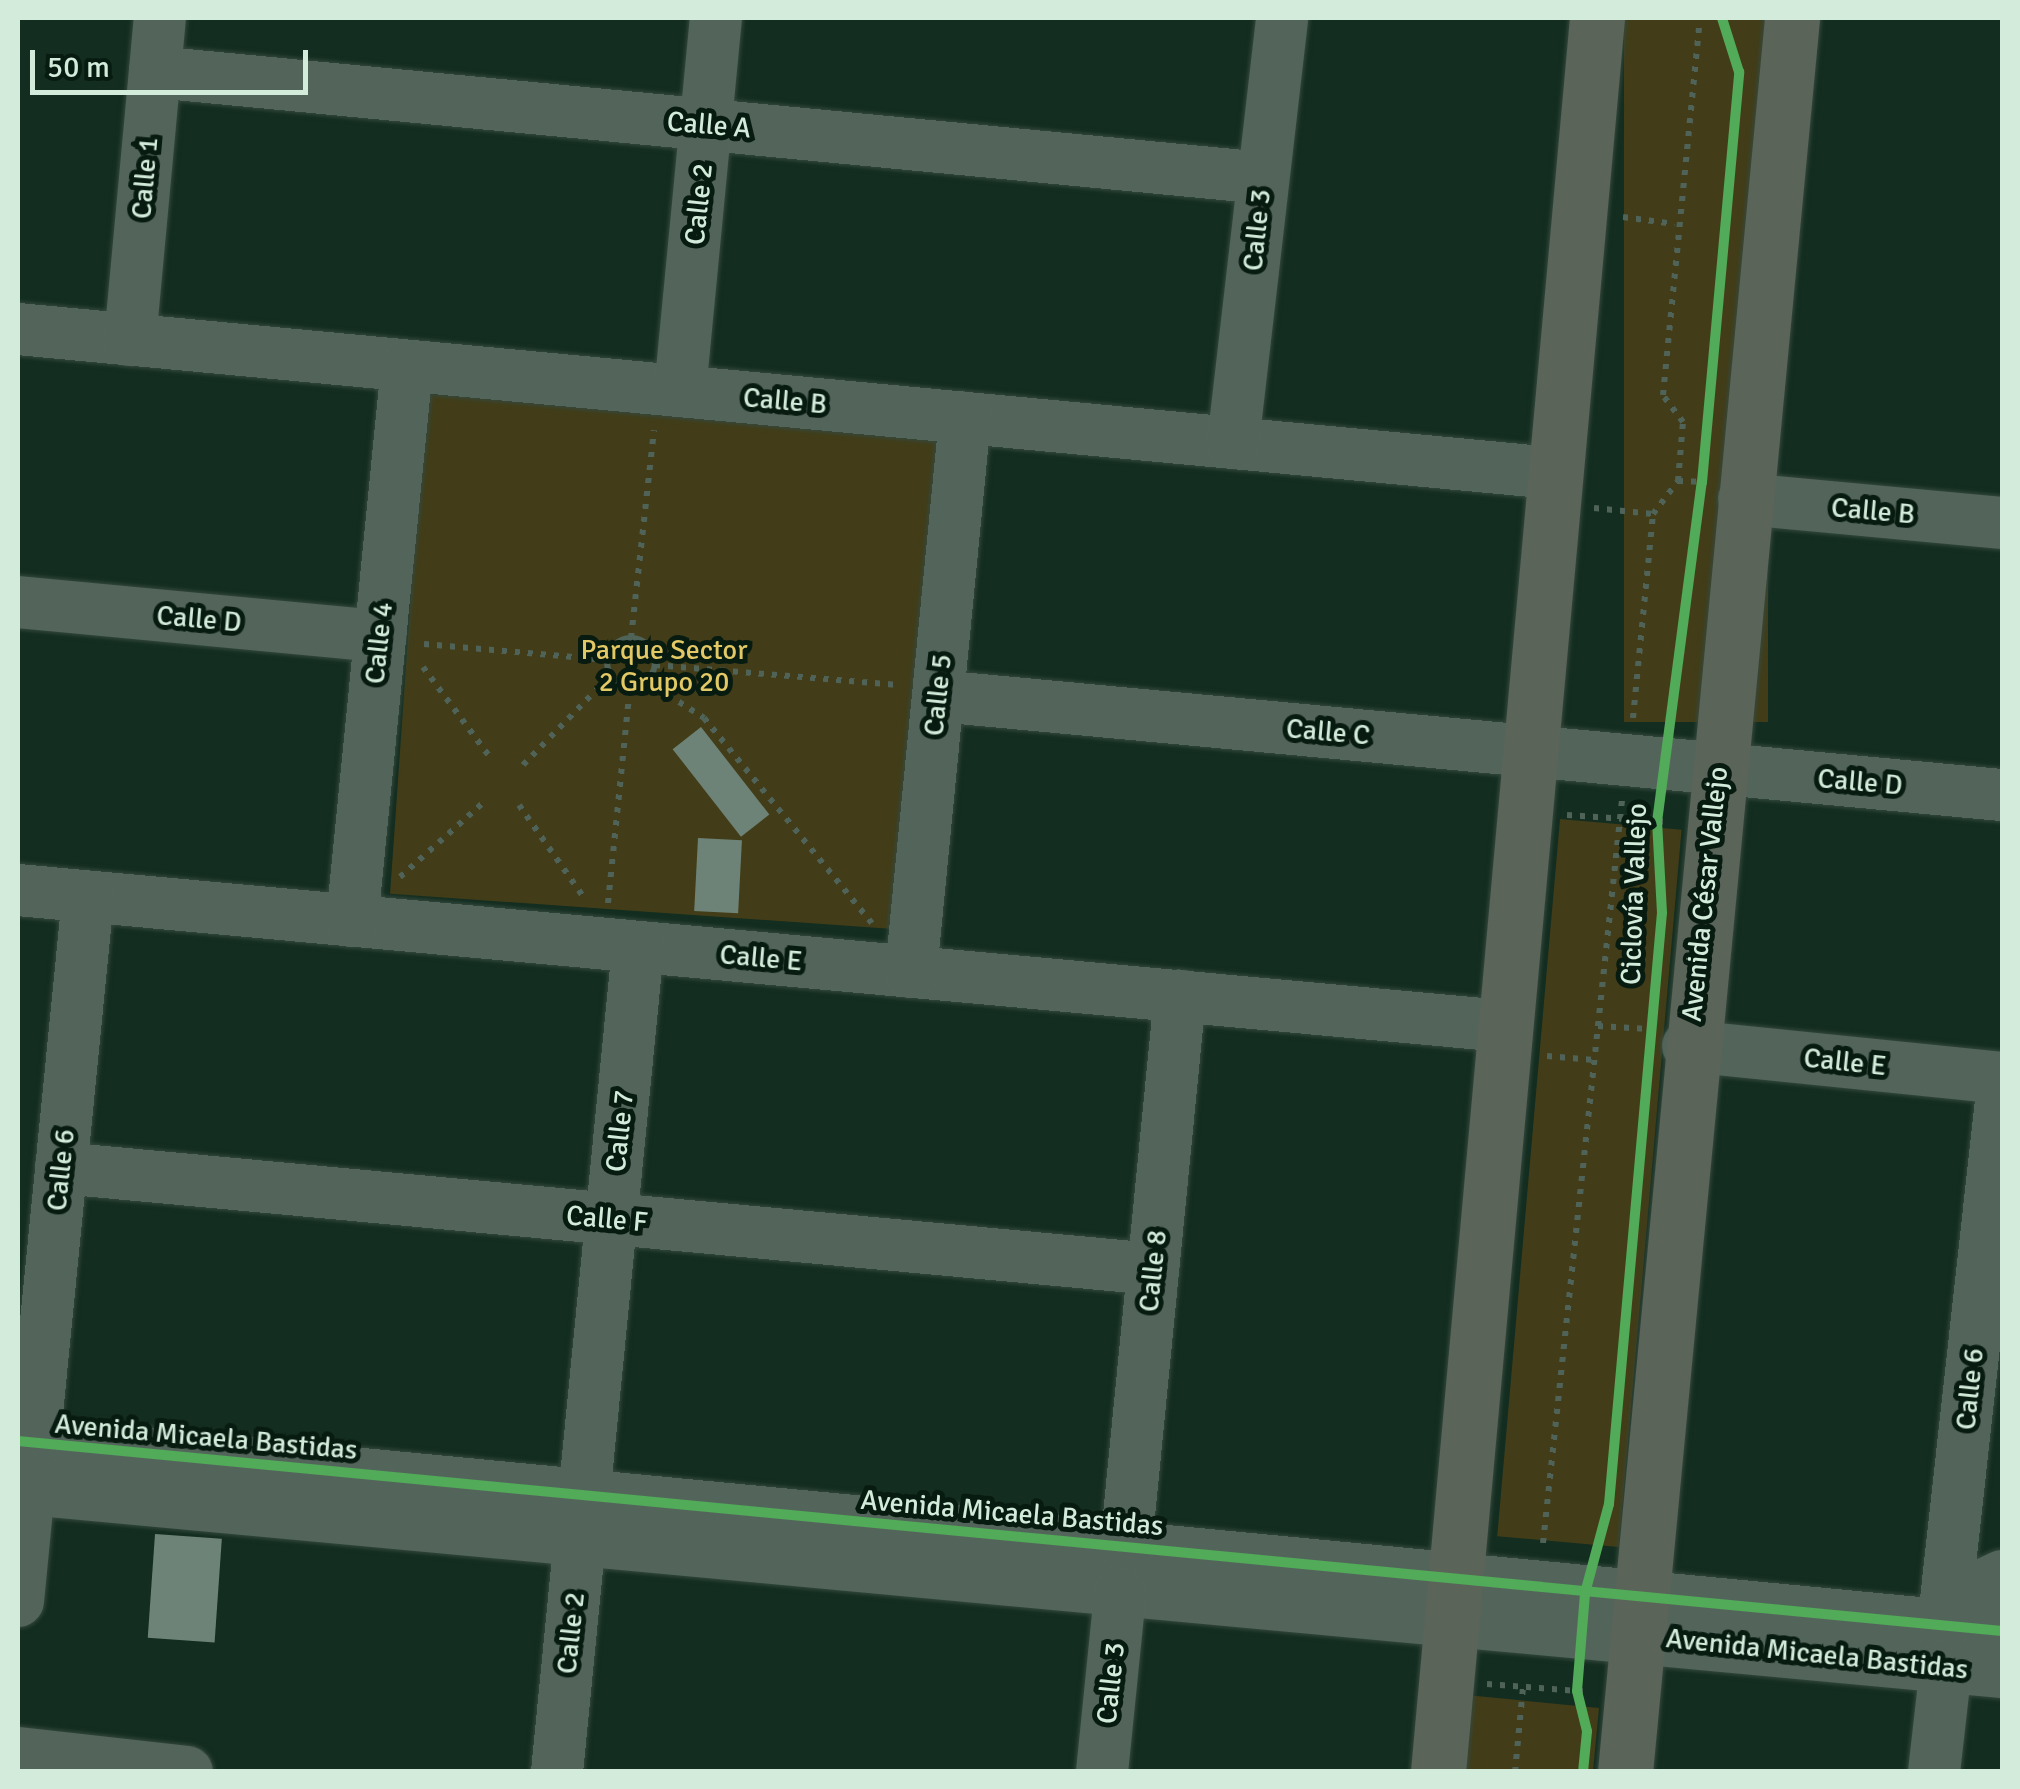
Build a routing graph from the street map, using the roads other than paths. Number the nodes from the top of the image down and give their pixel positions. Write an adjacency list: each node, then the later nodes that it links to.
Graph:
1 (160, 18): 6 (street, Calle 1)
2 (716, 18): 7 (street, Calle 2)
3 (1282, 18): 8 (street, Calle 3)
4 (1597, 18): 15 (main road)
5 (1792, 18): 16 (main road, Avenida César Vallejo)
6 (155, 72): 7 (street, Calle A); 10 (street, Calle 1)
7 (706, 125): 8 (street, Calle A); 12 (street, Calle 2)
8 (1263, 178): 14 (street, Calle 3)
9 (18, 329): 10 (street, Calle B)
10 (130, 340): 11 (street, Calle B)
11 (406, 366): 12 (street, Calle B); 19 (street, Calle 4)
12 (680, 392): 13 (street, Calle B)
13 (965, 418): 14 (street, Calle B); 20 (street, Calle 5)
14 (1233, 443): 15 (street, Calle B)
15 (1567, 490): 21 (main road)
16 (1722, 500): 17 (street, Calle B); 22 (main road, Avenida César Vallejo)
17 (2002, 523)
18 (18, 602): 19 (street, Calle D)
19 (388, 639): 26 (street, Calle 4)
20 (915, 689): 21 (street, Calle C); 28 (street, Calle 5)
21 (1526, 750): 22 (street, Calle C); 31 (main road)
22 (1718, 769): 23 (street, Calle D); 30 (main road, Avenida César Vallejo)
23 (2002, 795)
24 (18, 890): 25 (street, Calle E)
25 (88, 896): 26 (street, Calle E); 34 (street, Calle 6)
26 (352, 921): 27 (street, Calle E)
27 (624, 925): 28 (street, Calle E); 35 (street, Calle 7)
28 (898, 955): 29 (street, Calle E)
29 (1180, 996): 31 (street, Calle E); 36 (street, Calle 8)
30 (1662, 1035): 32 (street, Calle E); 44 (main road, Avenida César Vallejo)
31 (1517, 1040): 42 (main road)
32 (2002, 1078)
33 (2002, 1092): 37 (street, Calle 6)
34 (61, 1168): 35 (street, Calle F); 38 (street, Calle 6)
35 (612, 1220): 36 (street, Calle F); 39 (street, Calle 7)
36 (1153, 1269): 40 (street, Calle 8)
37 (1989, 1347): 45 (street, Calle 6)
38 (24, 1465): 39 (street, Avenida Micaela Bastidas); 43 (street)
39 (582, 1518): 40 (street, Avenida Micaela Bastidas); 48 (street, Calle 2)
40 (1123, 1570): 42 (street, Avenida Micaela Bastidas); 49 (street, Calle 3)
41 (2002, 1576): 45 (street)
42 (1454, 1599): 44 (street, Avenida Micaela Bastidas); 44 (street, Avenida Micaela Bastidas); 50 (main road)
43 (18, 1600)
44 (1638, 1618): 45 (street, Avenida Micaela Bastidas); 51 (main road, Avenida César Vallejo)
45 (1976, 1634): 52 (street)
46 (18, 1753): 47 (street)
47 (187, 1772)
48 (557, 1772)
49 (1102, 1772)
50 (1438, 1772)
51 (1625, 1772)
52 (1934, 1772)

